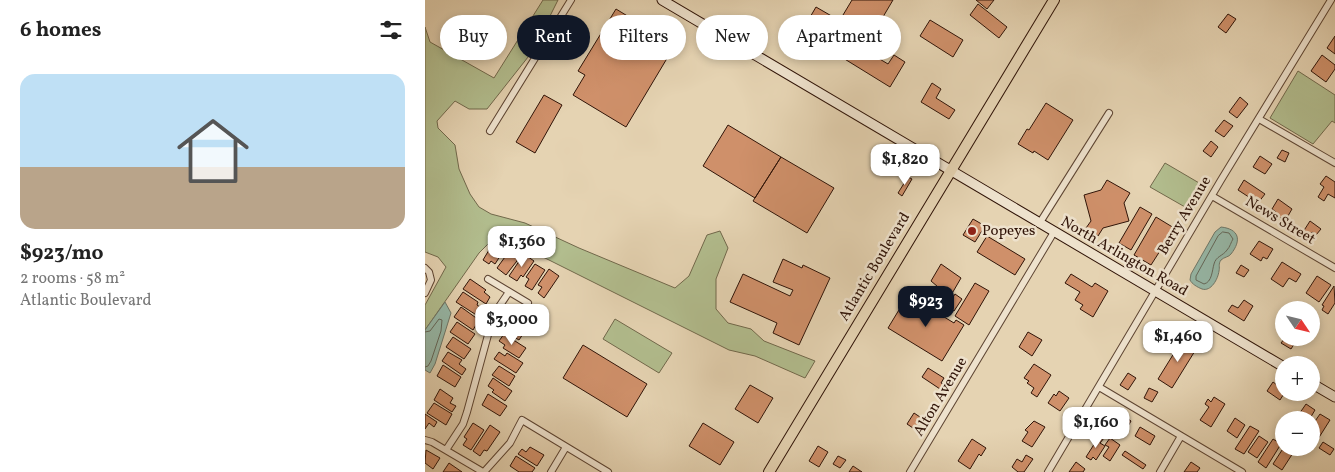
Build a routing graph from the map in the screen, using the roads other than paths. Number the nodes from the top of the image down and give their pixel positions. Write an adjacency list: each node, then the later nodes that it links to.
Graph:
1 (571, 0): 7 (street)
2 (662, 0): 9 (main road, North Arlington Road)
3 (1054, 0): 9 (main road, Atlantic Boulevard)
4 (1331, 0): 6 (street, Berry Avenue)
5 (1109, 113): 11 (street)
6 (1259, 119): 8 (street); 10 (street, Berry Avenue)
7 (491, 131)
8 (1335, 163)
9 (951, 171): 11 (main road, North Arlington Road); 31 (main road, Atlantic Boulevard)
10 (1212, 196): 14 (street, News Street); 16 (street, Berry Avenue)
11 (1039, 224): 12 (main road, North Arlington Road)
12 (1054, 232): 16 (main road, North Arlington Road); 32 (street, Alton Avenue)
13 (425, 268): 18 (street)
14 (1335, 268)
15 (488, 279): 17 (street)
16 (1155, 291): 20 (main road, North Arlington Road); 21 (street, Berry Avenue)
17 (509, 292): 19 (street); 27 (street)
18 (425, 293)
19 (528, 303)
20 (1275, 362)
21 (1099, 387): 24 (street); 33 (street, Berry Avenue)
22 (1320, 388): 23 (main road)
23 (1335, 397)
24 (1181, 436): 34 (street); 35 (street)
25 (429, 441): 27 (street)
26 (566, 447): 28 (street); 29 (street); 30 (street)
27 (446, 450): 28 (street)
28 (483, 472)
29 (551, 472)
30 (607, 472)
31 (769, 472)
32 (911, 472)
33 (1048, 472)
34 (1160, 472)
35 (1243, 472)

